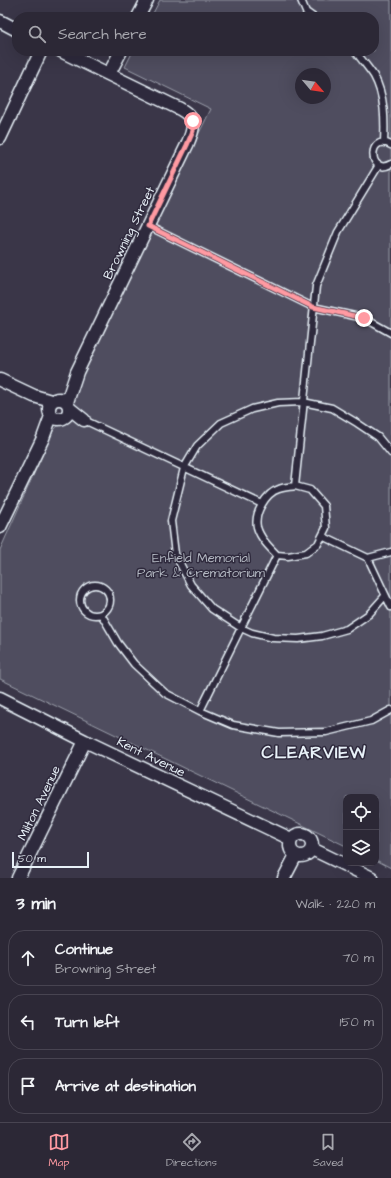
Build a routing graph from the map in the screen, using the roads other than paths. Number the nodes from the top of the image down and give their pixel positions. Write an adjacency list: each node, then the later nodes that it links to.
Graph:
1 (147, 0): 3 (street)
2 (301, 0): 4 (lane)
3 (141, 12)
4 (306, 12)
5 (0, 21): 6 (street)
6 (12, 27)
7 (39, 56): 14 (street)
8 (71, 56): 11 (street)
9 (118, 56): 11 (street)
10 (359, 56): 12 (lane)
11 (109, 74): 19 (street, Browning Street)
12 (384, 111): 13 (lane); 15 (lane)
13 (391, 113)
14 (0, 138)
15 (384, 143): 16 (lane); 18 (lane)
16 (391, 145)
17 (391, 164): 18 (lane)
18 (379, 165): 20 (lane)
19 (148, 226): 20 (lane); 24 (street, Browning Street)
20 (313, 307): 21 (lane); 23 (lane)
21 (391, 333)
22 (0, 380): 24 (street)
23 (303, 402): 26 (lane); 27 (lane); 28 (lane)
24 (58, 409): 25 (street); 30 (street, Browning Street)
25 (84, 420): 27 (lane)
26 (391, 454)
27 (184, 468): 29 (lane); 38 (lane)
28 (295, 486): 29 (lane); 31 (lane)
29 (262, 504): 33 (lane)
30 (0, 527)
31 (322, 536): 33 (lane); 34 (lane)
32 (391, 552): 34 (lane)
33 (277, 555): 38 (lane)
34 (368, 558): 35 (lane)
35 (385, 596): 36 (lane); 38 (lane)
36 (391, 607)
37 (101, 614): 37 (lane); 41 (lane)
38 (241, 628): 41 (lane)
39 (0, 698): 42 (street, Kent Avenue)
40 (391, 710): 41 (lane)
41 (200, 711)
42 (85, 741): 43 (street, Kent Avenue); 46 (street, Milton Avenue)
43 (291, 839): 44 (street); 45 (street)
44 (312, 849): 45 (street); 48 (street)
45 (296, 855): 47 (street)
46 (18, 878)
47 (284, 878)
48 (372, 878)

